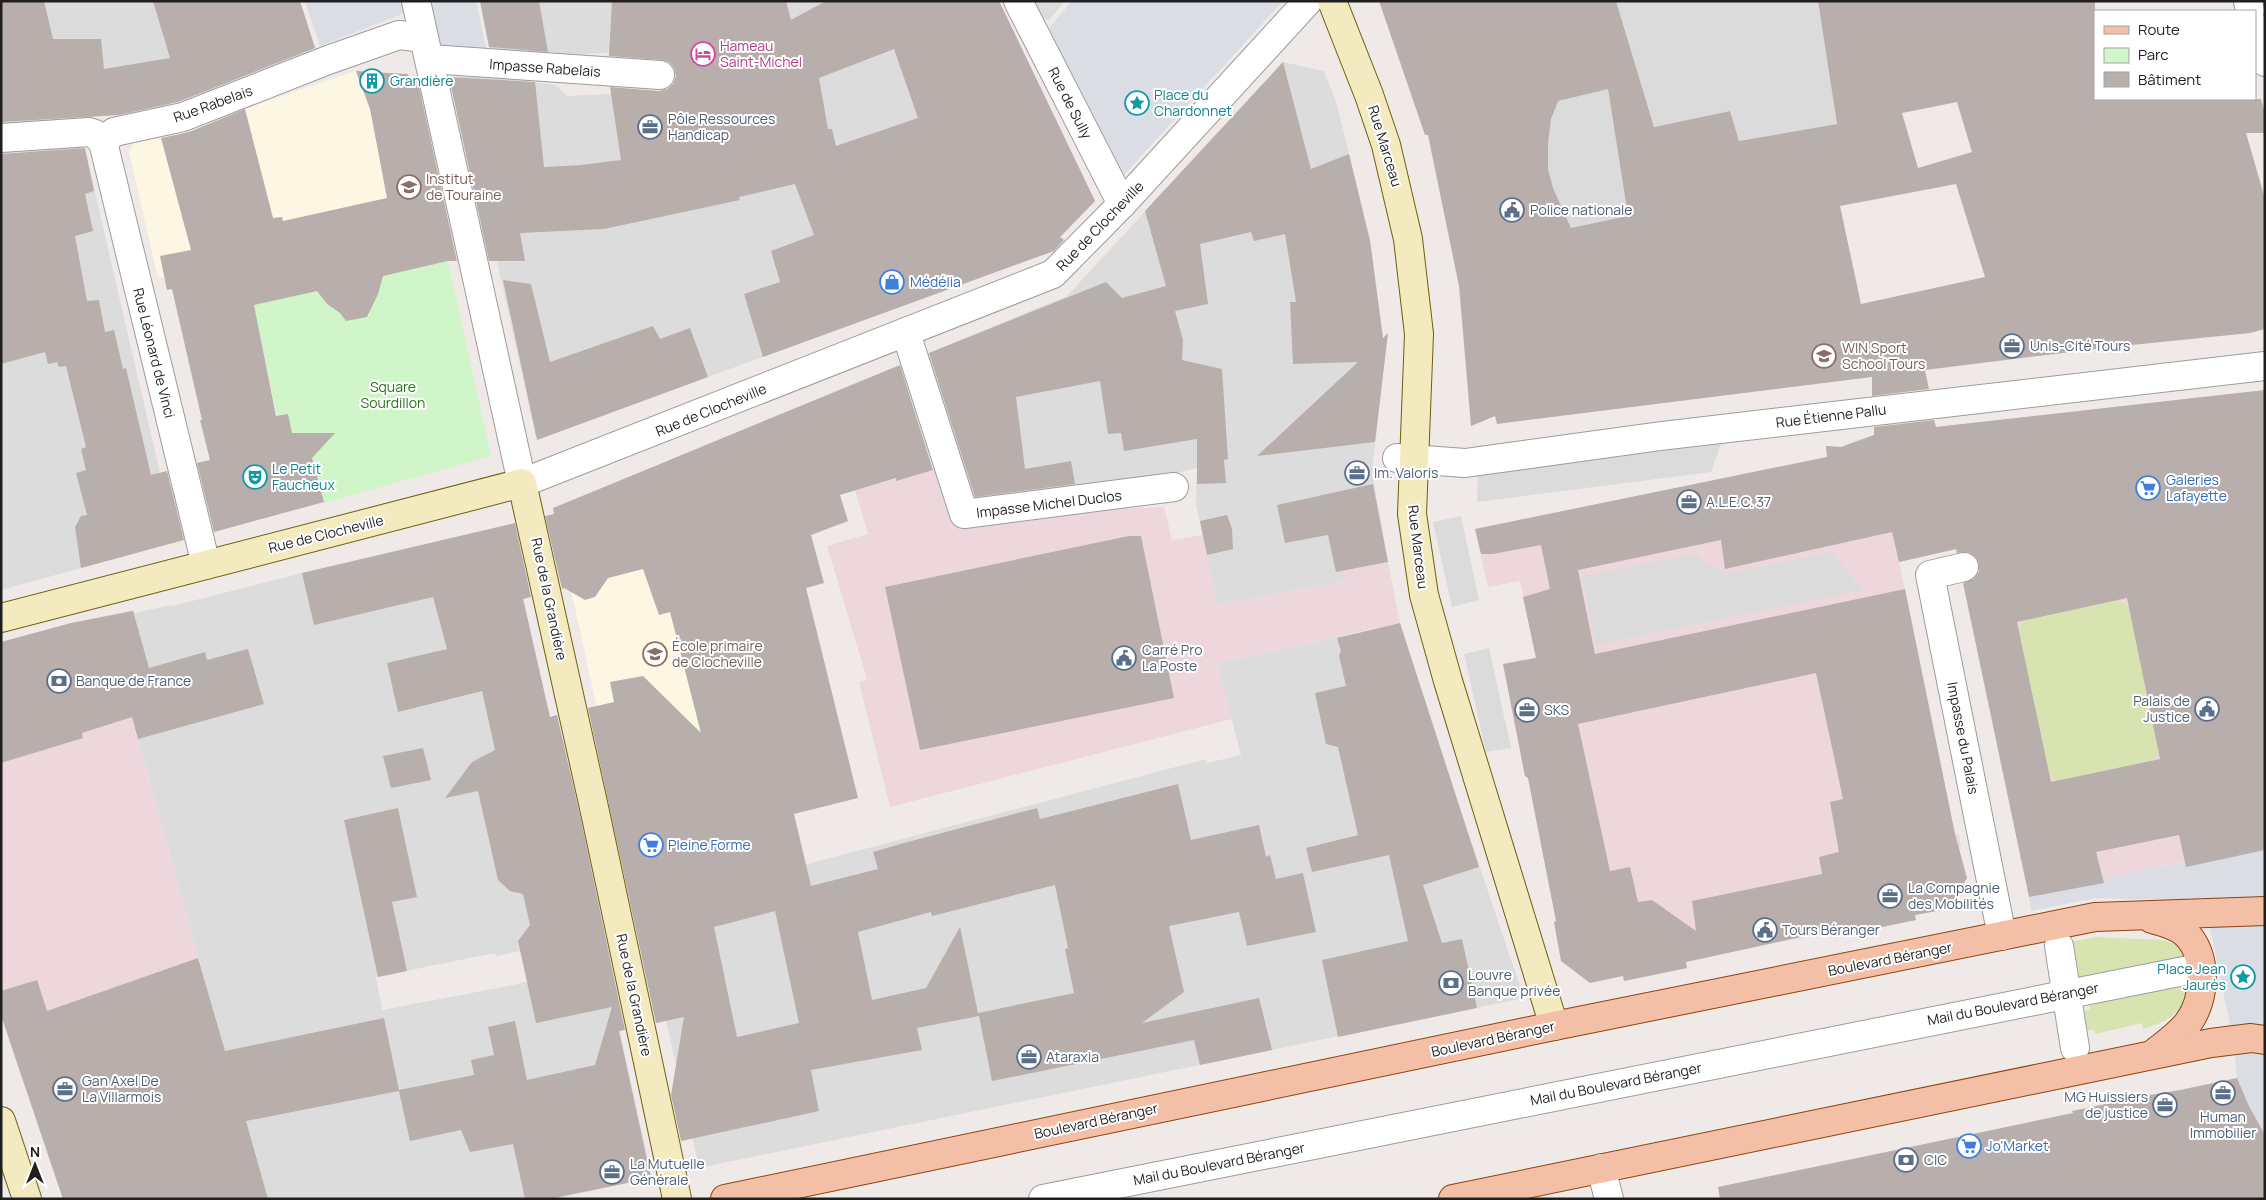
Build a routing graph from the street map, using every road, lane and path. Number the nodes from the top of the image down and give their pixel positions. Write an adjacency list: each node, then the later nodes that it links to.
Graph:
1 (416, 1): 6 (street, Rue de la Grandière)
2 (1018, 1): 11 (street, Rue de Sully)
3 (1308, 1): 11 (street, Rue de Clocheville)
4 (1332, 1): 14 (main road, Rue Marceau)
5 (2256, 30): 7 (street)
6 (427, 48): 8 (street, Impasse Rabelais); 10 (street, Rue Rabelais); 15 (street, Rue de la Grandière)
7 (2265, 62)
8 (660, 75)
9 (1, 138): 10 (street)
10 (103, 142): 17 (street, Rue Léonard de Vinci)
11 (1122, 204): 12 (street, Rue de Clocheville)
12 (906, 333): 15 (street, Rue de Clocheville); 16 (street, Impasse Michel Duclos)
13 (2265, 366): 14 (street, Rue Étienne Pallu)
14 (1405, 458): 26 (main road, Rue Marceau)
15 (522, 483): 17 (main road, Rue de Clocheville); 33 (main road, Rue de la Grandière)
16 (1174, 487)
17 (206, 565): 19 (main road, Rue de Clocheville)
18 (1964, 567): 22 (street, Impasse du Palais)
19 (1, 618)
20 (2265, 911): 21 (main road, Boulevard Béranger)
21 (2144, 917): 22 (main road, Boulevard Béranger); 29 (main road)
22 (2002, 936): 26 (main road, Boulevard Béranger)
23 (2060, 946): 25 (street)
24 (2189, 970): 25 (street, Mail du Boulevard Béranger)
25 (2068, 993): 28 (street); 35 (street, Mail du Boulevard Béranger)
26 (1554, 1026): 34 (main road, Boulevard Béranger)
27 (2265, 1040): 29 (main road)
28 (2075, 1048)
29 (2151, 1055): 31 (main road)
30 (1, 1121): 32 (main road)
31 (1601, 1168): 36 (main road); 37 (street)
32 (27, 1199)
33 (677, 1199)
34 (725, 1199)
35 (1044, 1199)
36 (1453, 1199)
37 (1609, 1199)

